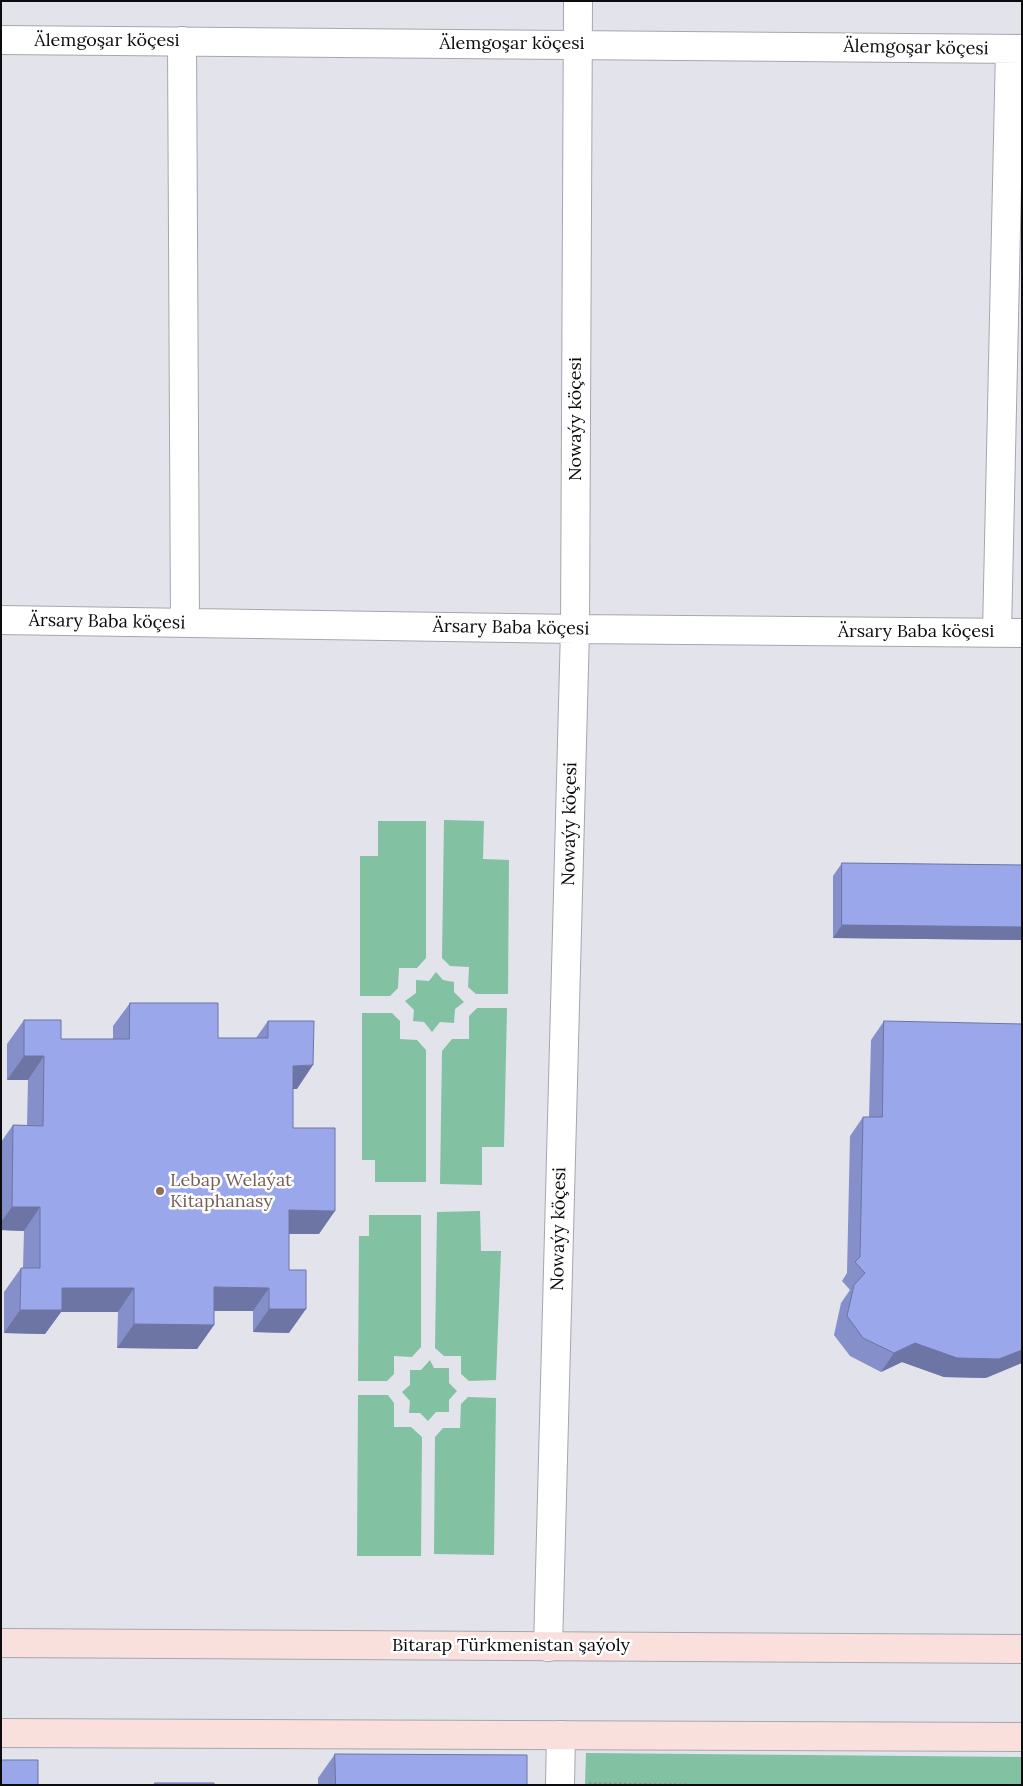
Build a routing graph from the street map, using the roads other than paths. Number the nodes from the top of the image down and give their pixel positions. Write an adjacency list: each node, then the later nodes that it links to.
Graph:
1 (578, 1): 4 (street, Nowaýy köçesi)
2 (1, 40): 3 (street, Älemgoşar köçesi)
3 (182, 41): 4 (street, Älemgoşar köçesi); 7 (street)
4 (578, 45): 5 (street, Älemgoşar köçesi); 8 (street, Nowaýy köçesi)
5 (1016, 49): 9 (street)
6 (1, 620): 7 (street, Ärsary Baba köçesi)
7 (186, 623): 8 (street, Ärsary Baba köçesi)
8 (575, 629): 9 (street, Ärsary Baba köçesi); 11 (street, Nowaýy köçesi)
9 (1009, 632)
10 (1, 1643): 11 (main road, Bitarap Türkmenistan şaýoly)
11 (548, 1646): 12 (main road, Bitarap Türkmenistan şaýoly)
12 (1022, 1649)
13 (1, 1733): 14 (main road)
14 (561, 1735): 15 (main road); 16 (street)
15 (1022, 1737)
16 (560, 1784)

